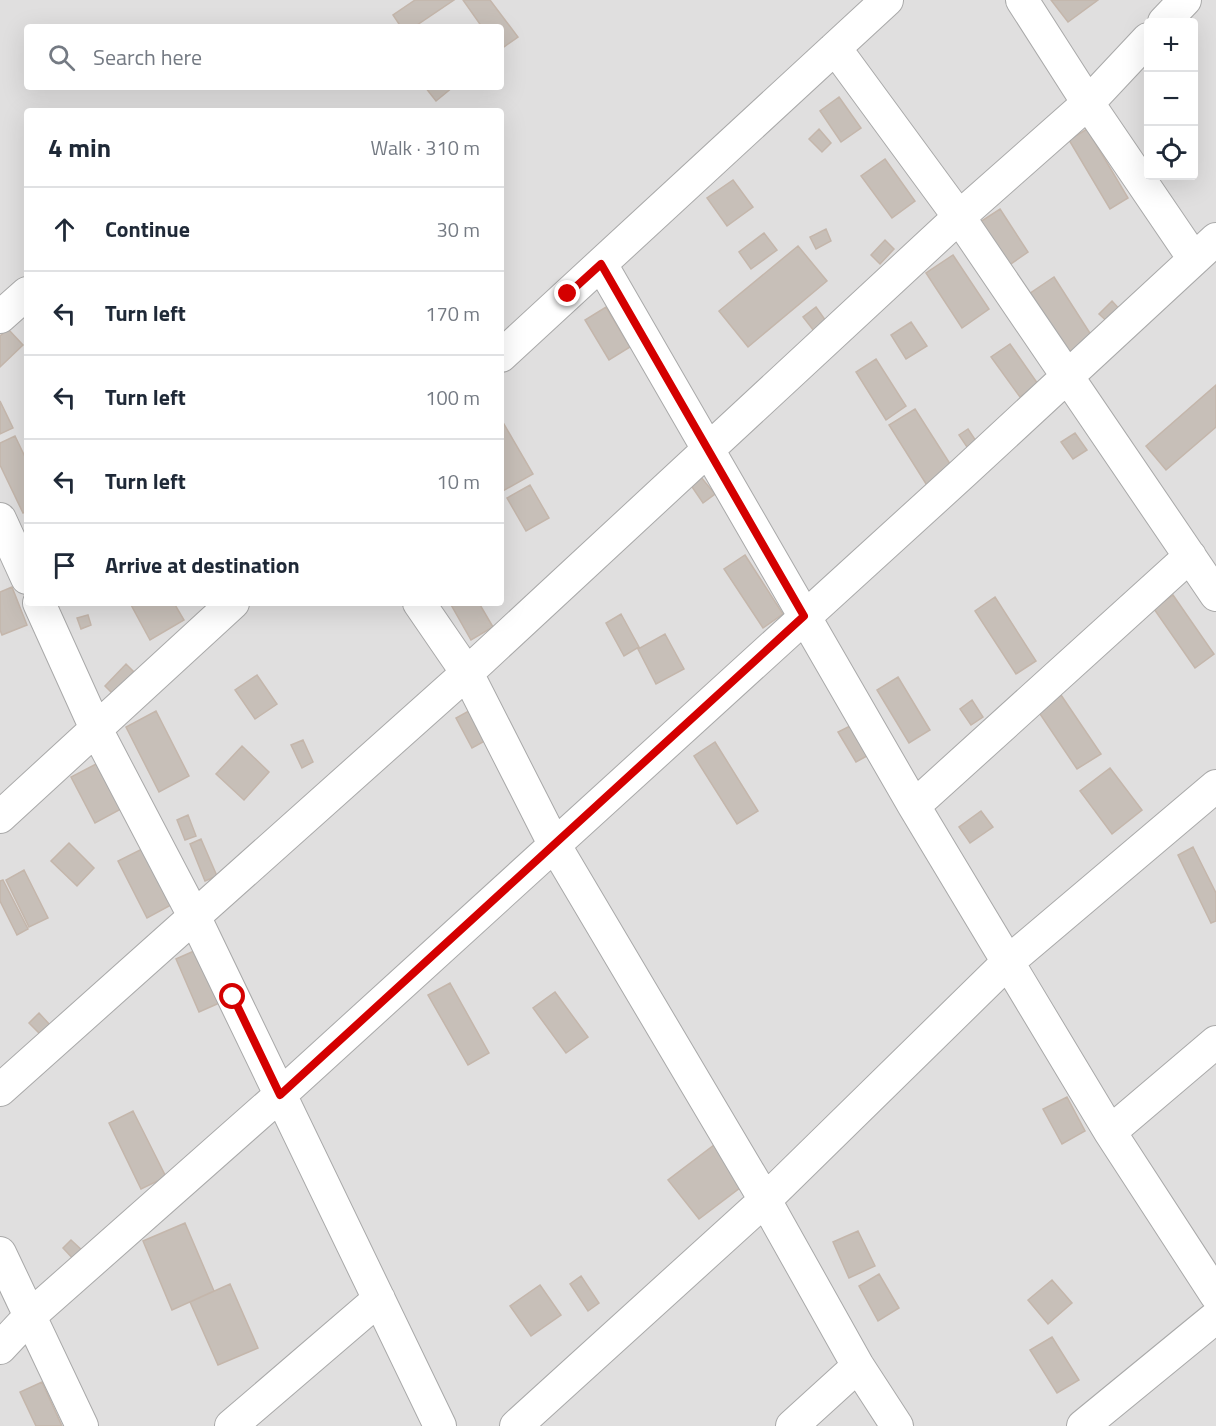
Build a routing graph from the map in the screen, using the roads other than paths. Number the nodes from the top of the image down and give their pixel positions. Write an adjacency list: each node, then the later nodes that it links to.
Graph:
1 (887, 0): 6 (street)
2 (1022, 0): 7 (street)
3 (1185, 0): 4 (street)
4 (1168, 18)
5 (1144, 44): 7 (street)
6 (835, 48): 8 (street); 10 (street)
7 (1088, 103): 8 (street); 9 (street)
8 (959, 217): 14 (street); 15 (street)
9 (1205, 249): 14 (street)
10 (601, 264): 13 (street); 15 (street)
11 (24, 296): 12 (street)
12 (0, 317)
13 (504, 353)
14 (1068, 376): 17 (street); 23 (street)
15 (708, 449): 23 (street); 24 (street)
16 (0, 519): 18 (street)
17 (1190, 555): 19 (street); 27 (street)
18 (24, 571)
19 (1216, 595)
20 (40, 606): 25 (street)
21 (230, 606): 25 (street)
22 (420, 606): 24 (street)
23 (804, 616): 27 (street); 29 (street)
24 (466, 673): 29 (street); 30 (street)
25 (96, 729): 28 (street); 30 (street)
26 (1216, 786): 31 (street)
27 (914, 806): 31 (street)
28 (0, 817)
29 (554, 844): 34 (street); 36 (street)
30 (195, 918): 33 (street); 34 (street)
31 (1008, 962): 35 (street); 36 (street)
32 (1216, 1042): 35 (street)
33 (0, 1090)
34 (280, 1095): 39 (street); 40 (street)
35 (1110, 1132): 38 (street)
36 (765, 1200): 43 (street); 47 (street)
37 (0, 1253): 40 (street)
38 (1216, 1295)
39 (379, 1299): 45 (street); 46 (street)
40 (30, 1316): 42 (street); 44 (street)
41 (1216, 1317): 50 (street)
42 (0, 1348)
43 (858, 1366): 48 (street); 49 (street)
44 (82, 1426)
45 (231, 1426)
46 (440, 1426)
47 (516, 1426)
48 (792, 1426)
49 (897, 1426)
50 (1083, 1426)

